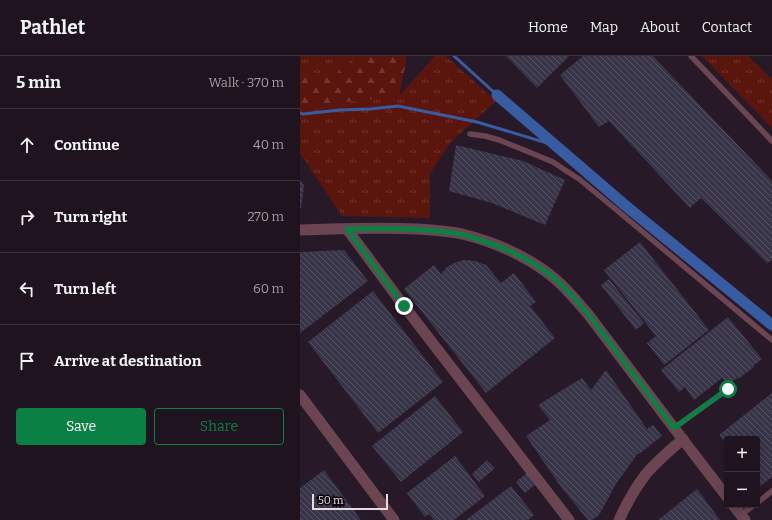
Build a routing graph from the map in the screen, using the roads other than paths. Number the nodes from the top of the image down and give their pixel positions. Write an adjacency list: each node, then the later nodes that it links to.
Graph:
1 (691, 56): 3 (lane)
2 (470, 134): 6 (lane)
3 (772, 141)
4 (347, 229): 5 (street); 9 (street); 18 (street)
5 (300, 230)
6 (772, 340)
7 (728, 389): 9 (lane)
8 (300, 395): 17 (street)
9 (674, 428): 10 (street)
10 (682, 439): 12 (street); 19 (street)
11 (772, 491): 13 (lane)
12 (724, 493)
13 (760, 501)
14 (736, 508): 16 (street)
15 (751, 508): 16 (lane)
16 (743, 517)
17 (394, 520)
18 (569, 520)
19 (619, 520)

